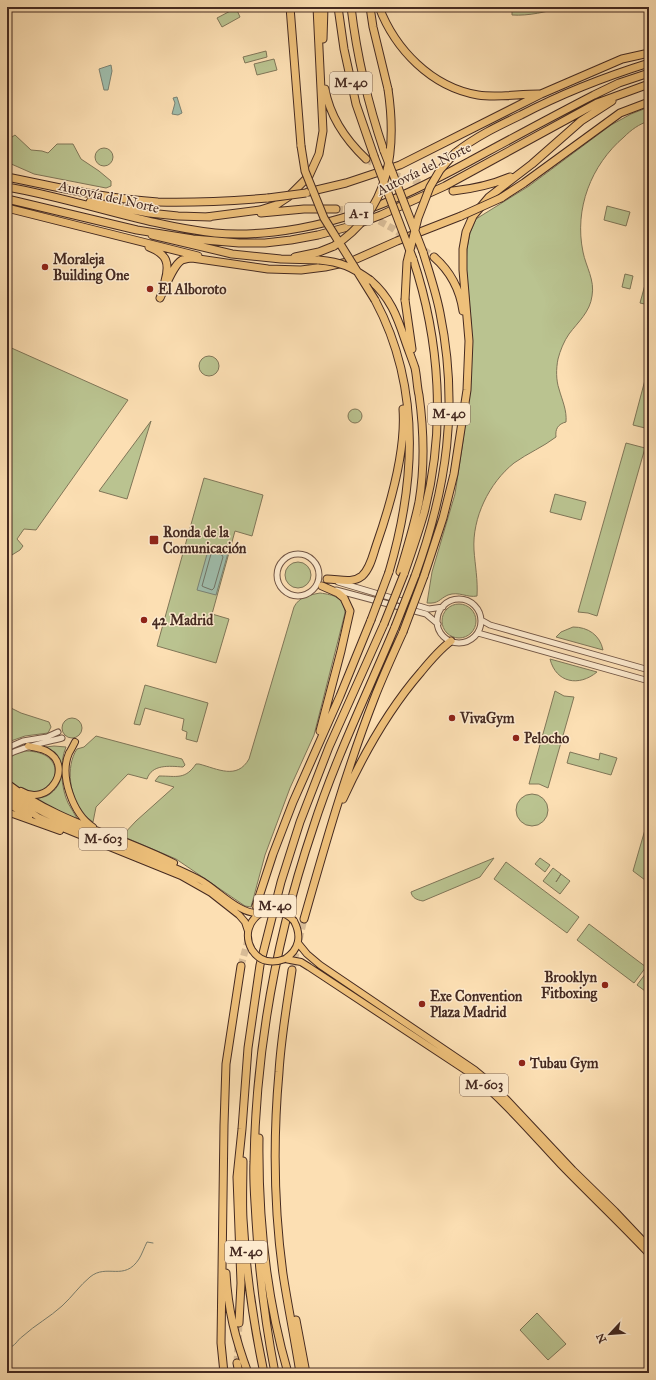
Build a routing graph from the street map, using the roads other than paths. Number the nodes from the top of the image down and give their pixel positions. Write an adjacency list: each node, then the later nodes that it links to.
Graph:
1 (290, 7): 34 (highway, bridge)
2 (318, 7): 28 (highway)
3 (324, 7): 17 (highway)
4 (338, 7): 37 (highway, M-40, bridge)
5 (352, 7): 9 (highway, M-40)
6 (355, 7): 9 (highway)
7 (370, 7): 32 (highway, bridge)
8 (378, 7): 15 (highway)
9 (353, 24): 73 (highway, M-40, bridge)
10 (649, 53): 15 (highway)
11 (649, 63): 35 (highway, bridge)
12 (649, 73): 24 (highway, Autovía del Norte / A-1)
13 (649, 84): 14 (highway, Autovía del Norte / A-1)
14 (624, 93): 18 (highway); 29 (highway, Autovía del Norte / A-1)
15 (541, 94): 25 (highway, bridge)
16 (649, 102): 33 (highway, bridge)
17 (366, 159)
18 (532, 164): 21 (highway); 36 (highway)
19 (7, 177): 25 (highway)
20 (7, 187): 24 (highway, Autovía del Norte / A-1)
21 (453, 191)
22 (137, 196): 25 (highway)
23 (7, 198): 29 (highway, Autovía del Norte / A-1)
24 (73, 202): 28 (highway)
25 (171, 202)
26 (7, 208): 30 (highway)
27 (336, 209): 28 (highway)
28 (206, 217)
29 (137, 230): 32 (highway)
30 (127, 238): 33 (highway); 33 (highway)
31 (434, 257): 36 (highway)
32 (281, 259): 35 (highway, bridge)
33 (230, 263)
34 (400, 365): 39 (highway); 54 (highway, bridge)
35 (415, 369): 37 (highway)
36 (461, 427): 62 (highway, bridge)
37 (402, 573): 74 (highway, M-40, bridge)
38 (319, 574): 39 (street); 40 (street); 40 (street)
39 (327, 579): 41 (street)
40 (318, 587): 43 (street); 54 (highway)
41 (443, 607): 42 (street); 43 (street)
42 (481, 620): 44 (street); 46 (street)
43 (438, 624): 45 (street)
44 (478, 633): 45 (street); 47 (street)
45 (451, 641): 62 (highway)
46 (649, 670)
47 (649, 681)
48 (58, 732): 52 (street)
49 (62, 738): 51 (street)
50 (75, 742): 61 (highway)
51 (28, 746): 53 (street); 55 (highway)
52 (7, 748)
53 (7, 755)
54 (309, 766): 65 (highway)
55 (7, 783): 61 (highway)
56 (7, 790): 64 (highway, M-603)
57 (7, 796): 63 (highway, M-603)
58 (7, 803): 60 (highway)
59 (7, 812): 60 (highway)
60 (45, 825): 63 (highway)
61 (101, 832): 64 (highway)
62 (328, 834): 67 (highway)
63 (131, 855): 68 (highway, M-603)
64 (202, 881): 66 (highway, M-603)
65 (256, 906)
66 (262, 913): 68 (highway); 69 (highway, M-603, bridge)
67 (304, 919)
68 (248, 931): 70 (highway, M-603, bridge)
69 (298, 943): 70 (highway); 77 (highway, M-603)
70 (285, 959): 78 (highway, M-603)
71 (241, 966): 75 (highway)
72 (292, 970): 76 (highway)
73 (261, 1056): 85 (highway, M-40); 86 (highway)
74 (242, 1129): 79 (highway); 84 (highway, M-40)
75 (224, 1169): 81 (highway); 83 (highway)
76 (280, 1232): 87 (highway); 88 (highway)
77 (649, 1246)
78 (649, 1254)
79 (239, 1323)
80 (237, 1362): 82 (highway)
81 (224, 1373)
82 (238, 1373)
83 (248, 1373)
84 (264, 1373)
85 (275, 1373)
86 (288, 1373)
87 (300, 1373)
88 (306, 1373)

